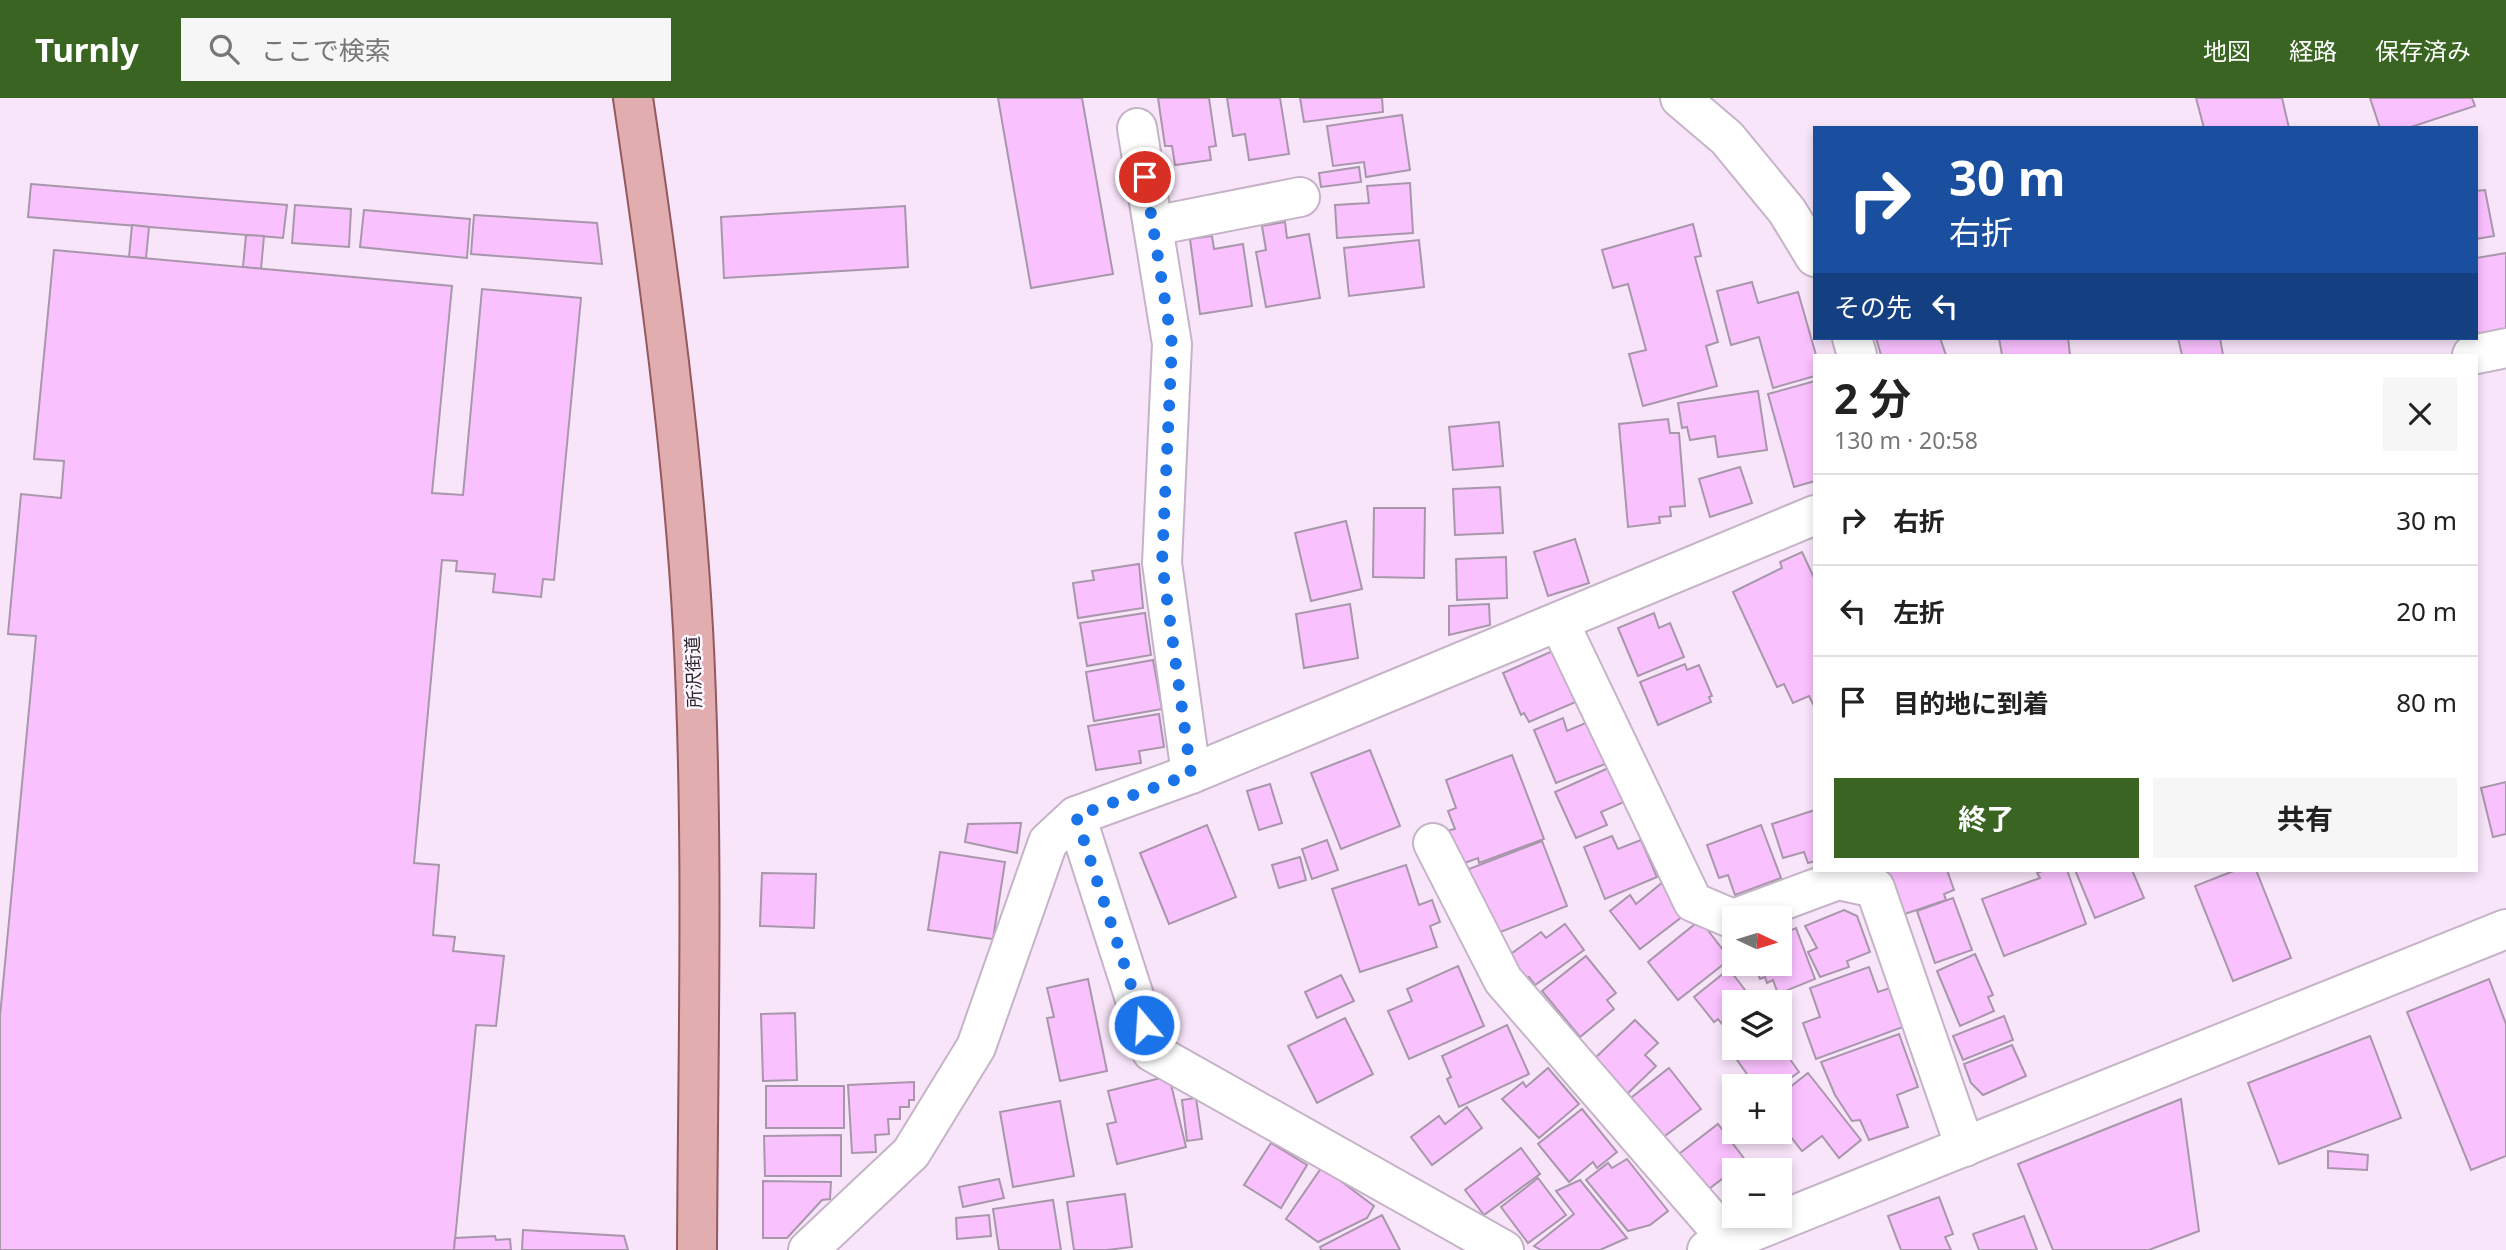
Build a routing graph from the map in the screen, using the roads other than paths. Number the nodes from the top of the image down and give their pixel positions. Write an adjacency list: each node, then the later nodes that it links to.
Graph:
1 (633, 98): 17 (main road, 所沢街道)
2 (1680, 98): 6 (street)
3 (1138, 128): 5 (street)
4 (1300, 197): 5 (street)
5 (1153, 226): 11 (street)
6 (1813, 254)
7 (2506, 348): 8 (street)
8 (2477, 354)
9 (1813, 516): 10 (street)
10 (1559, 622): 11 (street); 15 (street)
11 (1191, 774): 12 (street)
12 (1076, 816): 18 (street); 19 (street)
13 (1433, 843): 16 (street)
14 (2506, 929): 15 (street)
15 (1965, 1147): 16 (street)
16 (1725, 1247)
17 (697, 1250)
18 (808, 1250)
19 (1504, 1250)

